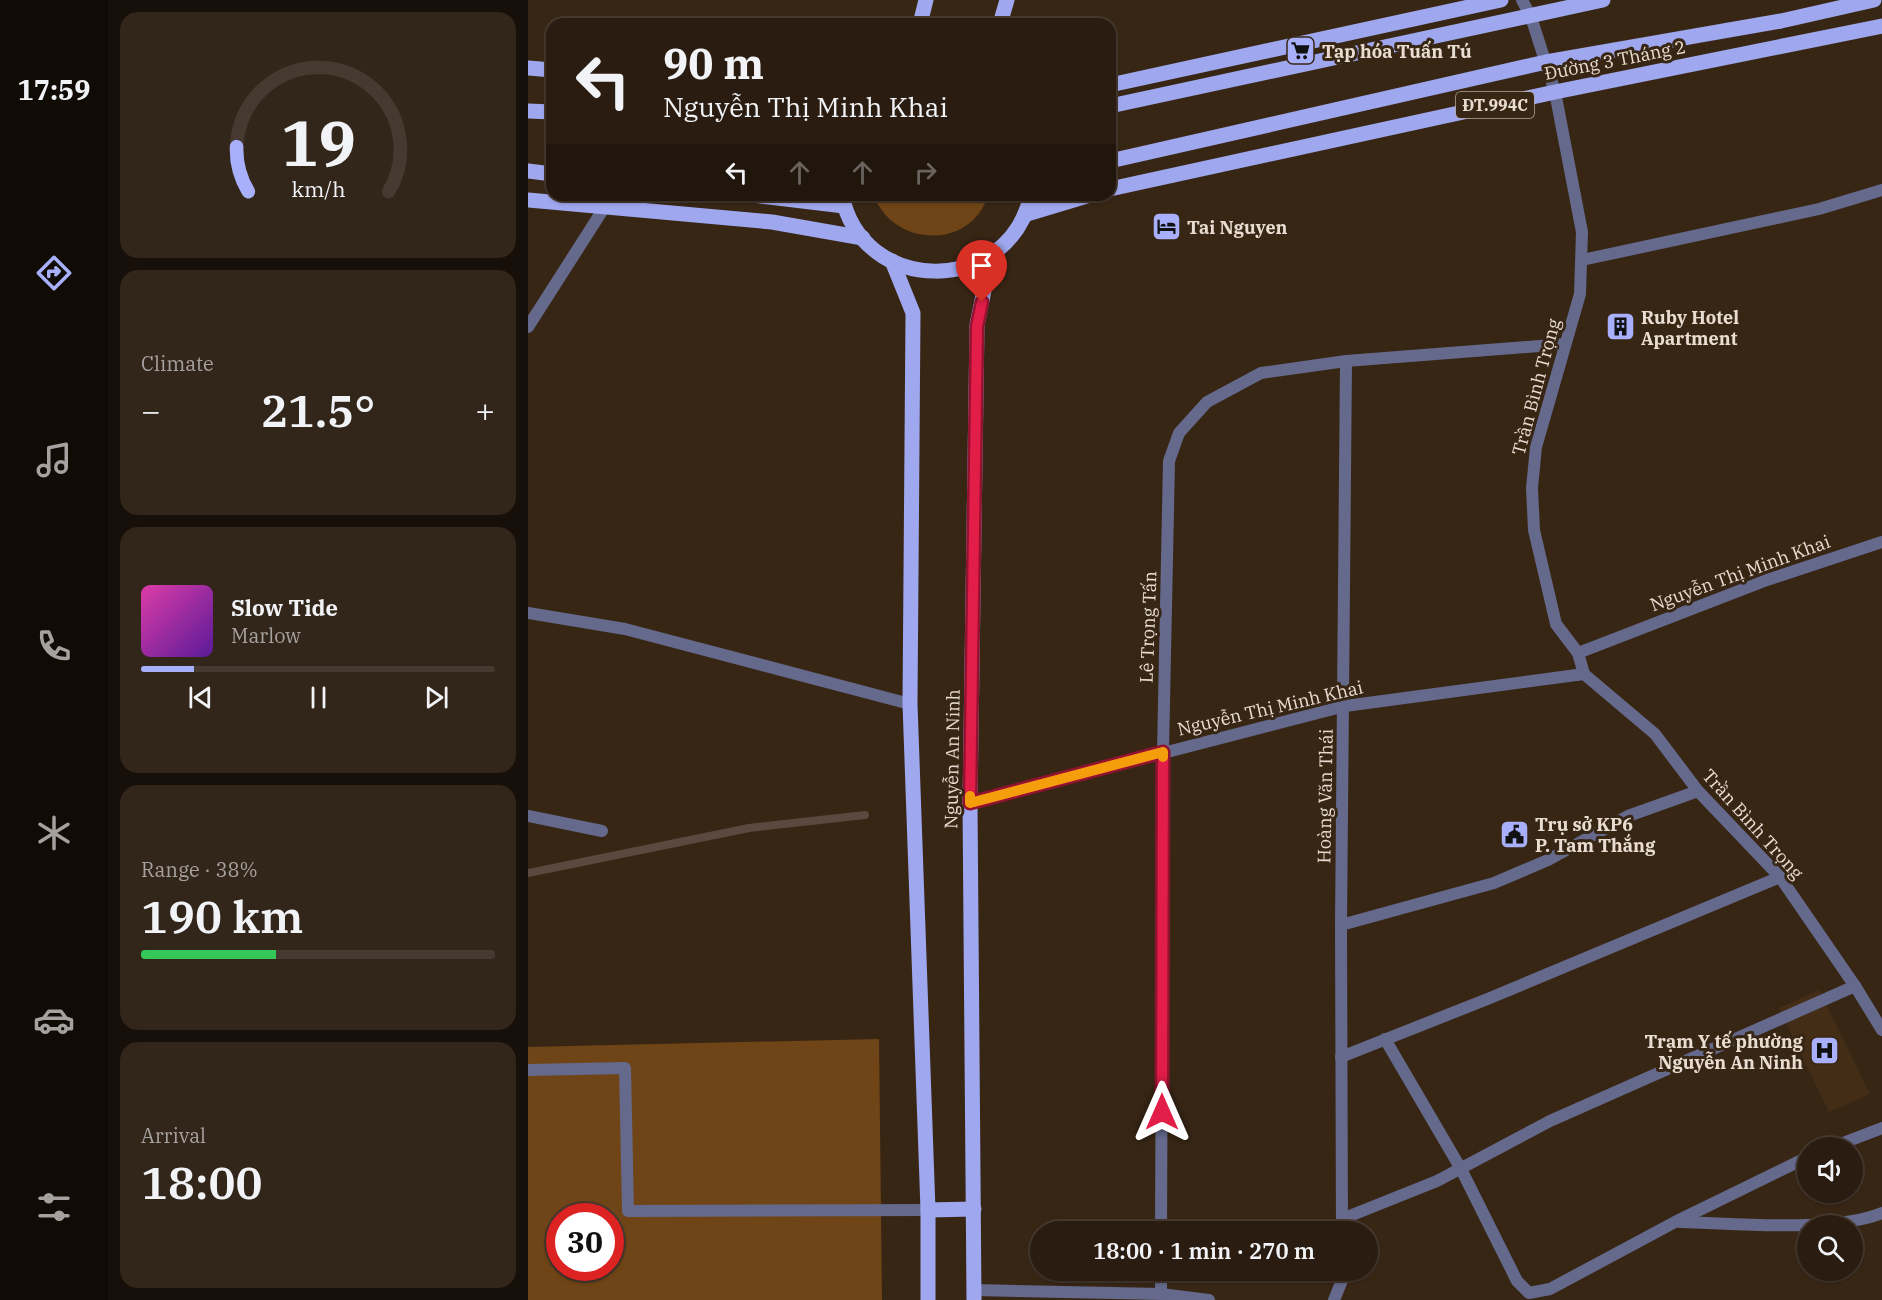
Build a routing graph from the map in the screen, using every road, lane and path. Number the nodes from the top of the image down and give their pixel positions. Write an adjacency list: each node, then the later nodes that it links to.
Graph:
1 (926, 0): 8 (main road)
2 (1007, 0): 9 (main road)
3 (1501, 0): 14 (main road)
4 (1522, 0): 7 (street, Trần Bình Trọng)
5 (1604, 0): 7 (main road)
6 (1874, 0): 11 (main road, Đường 3 Tháng 2 / ĐT.994C)
7 (1532, 16): 11 (street, Trần Bình Trọng); 16 (main road)
8 (922, 18)
9 (1002, 18)
10 (1882, 26): 15 (main road, Đường 3 Tháng 2 / ĐT.994C)
11 (1546, 62): 15 (street, Trần Bình Trọng); 19 (main road, Đường 3 Tháng 2 / ĐT.994C)
12 (528, 68): 13 (main road)
13 (546, 70)
14 (1116, 84)
15 (1555, 92): 22 (main road, Đường 3 Tháng 2 / ĐT.994C); 32 (street, Trần Bình Trọng)
16 (1116, 105)
17 (528, 111): 18 (main road)
18 (546, 112)
19 (1116, 160)
20 (528, 171): 21 (main road)
21 (546, 173)
22 (1116, 188)
23 (1882, 190): 32 (street)
24 (528, 200): 28 (main road)
25 (843, 201): 30 (main road)
26 (1030, 201): 29 (main road)
27 (1070, 201): 29 (main road)
28 (604, 208): 30 (main road); 34 (street)
29 (1027, 214): 31 (main road)
30 (863, 238): 33 (main road)
31 (991, 256): 33 (main road); 45 (main road, Nguyễn An Ninh)
32 (1582, 260): 35 (street, Trần Bình Trọng)
33 (892, 261): 41 (main road, Nguyễn An Ninh)
34 (528, 327)
35 (1565, 344): 36 (street, Lê Trọng Tấn); 39 (street, Trần Bình Trọng)
36 (1346, 361): 42 (street, Hoàng Văn Thái); 43 (street, Lê Trọng Tấn)
37 (1882, 542): 39 (street, Nguyễn Thị Minh Khai)
38 (528, 613): 41 (street)
39 (1578, 653): 40 (street, Trần Bình Trọng)
40 (1584, 674): 42 (street, Nguyễn Thị Minh Khai); 44 (street, Trần Bình Trọng)
41 (910, 704): 60 (main road, Nguyễn An Ninh)
42 (1345, 706): 43 (street, Nguyễn Thị Minh Khai); 49 (street, Hoàng Văn Thái)
43 (1163, 752): 45 (street, Nguyễn Thị Minh Khai); 62 (street, Lê Trọng Tấn)
44 (1698, 791): 48 (street, Trần Bình Trọng); 49 (street)
45 (970, 803): 59 (main road, Nguyễn An Ninh)
46 (528, 816): 47 (street)
47 (602, 831)
48 (1780, 877): 50 (street, Trần Bình Trọng); 52 (street)
49 (1341, 925): 53 (street, Hoàng Văn Thái)
50 (1855, 986): 51 (street, Trần Bình Trọng); 58 (street)
51 (1882, 1030)
52 (1385, 1039): 53 (street); 58 (street)
53 (1341, 1057): 63 (street, Hoàng Văn Thái)
54 (528, 1070): 60 (street)
55 (1882, 1128): 56 (street)
56 (1859, 1137)
57 (1797, 1162): 65 (street)
58 (1461, 1169): 64 (street); 65 (street)
59 (974, 1209): 60 (main road); 69 (main road, Nguyễn An Ninh)
60 (928, 1210): 70 (main road, Nguyễn An Ninh)
61 (1882, 1213): 65 (street)
62 (1161, 1221)
63 (1342, 1221)
64 (1351, 1221)
65 (1675, 1222)
66 (1161, 1281): 68 (street)
67 (1342, 1281): 72 (street)
68 (1161, 1294): 69 (street); 71 (street)
69 (974, 1295)
70 (928, 1300)
71 (1209, 1300)
72 (1334, 1300)

